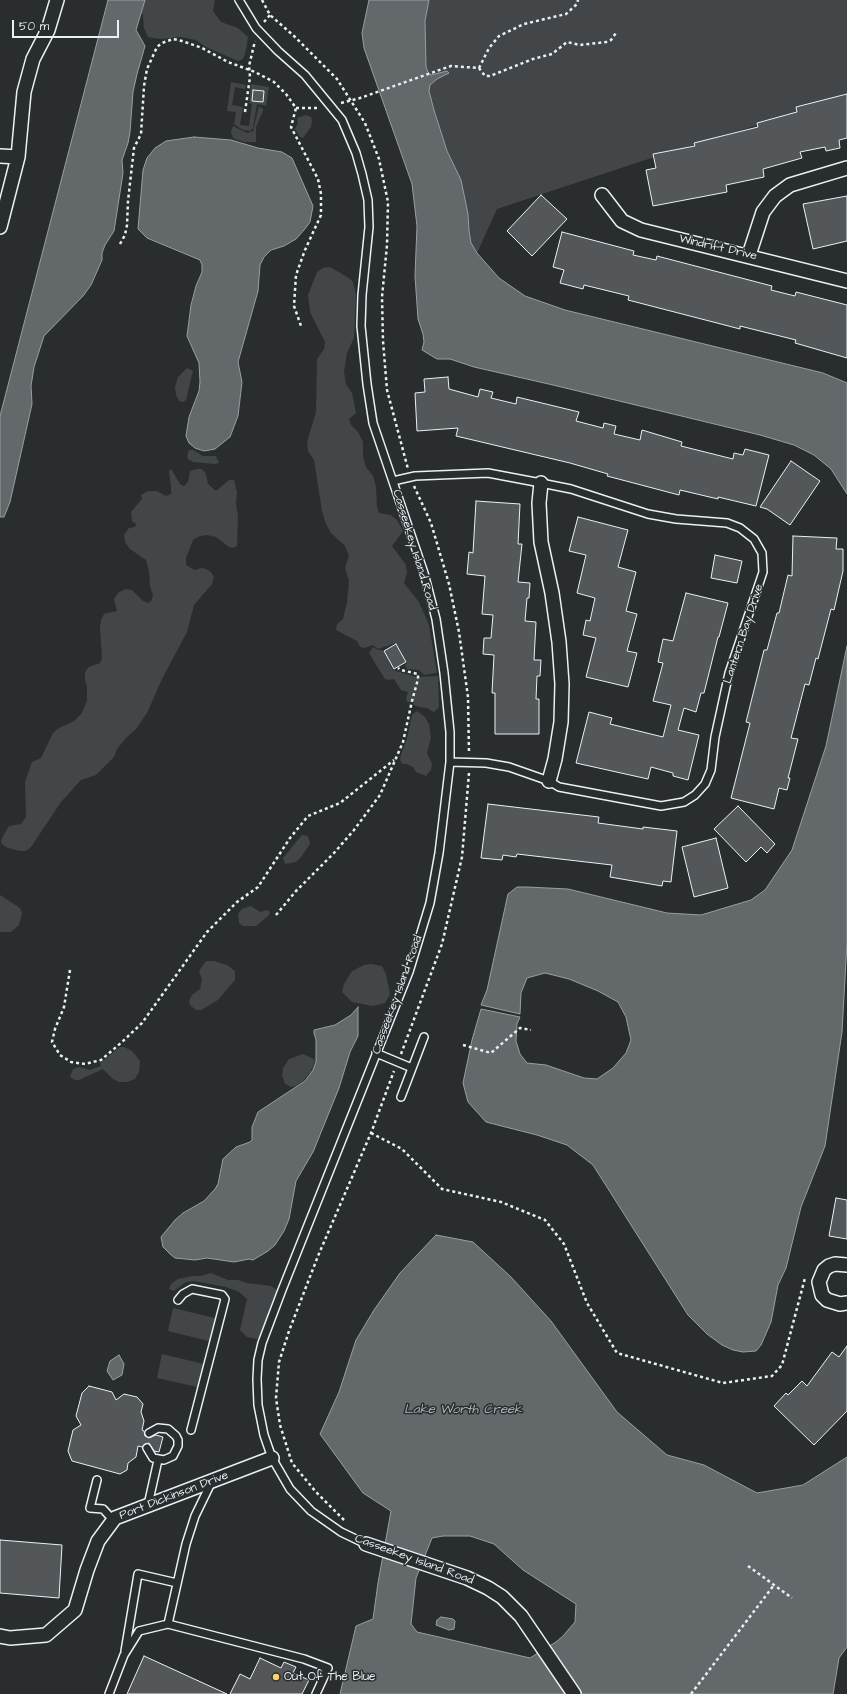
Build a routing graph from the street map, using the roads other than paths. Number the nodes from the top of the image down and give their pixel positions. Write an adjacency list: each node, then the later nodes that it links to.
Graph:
1 (57, 0): 4 (street)
2 (239, 0): 10 (lane, Casseekey Island Road)
3 (0, 156): 4 (street)
4 (18, 157): 7 (street)
5 (847, 168): 8 (street)
6 (602, 195): 8 (street, Windrift Drive)
7 (0, 227)
8 (749, 255): 9 (street, Windrift Drive)
9 (847, 281)
10 (393, 481): 11 (lane, Lantern Bay Drive); 12 (lane, Casseekey Island Road)
11 (542, 483): 13 (street); 13 (lane, Lantern Bay Drive)
12 (450, 762): 13 (lane, Lantern Bay Drive); 15 (lane, Casseekey Island Road)
13 (549, 781)
14 (424, 1037): 16 (lane)
15 (376, 1053): 16 (lane); 24 (lane, Casseekey Island Road)
16 (412, 1068): 17 (lane)
17 (401, 1097)
18 (847, 1265): 20 (street)
19 (178, 1300): 21 (lane)
20 (847, 1303)
21 (191, 1430)
22 (149, 1433): 25 (lane)
23 (147, 1448): 25 (lane)
24 (272, 1458): 27 (street, Port Dickinson Drive); 30 (lane, Casseekey Island Road)
25 (158, 1460): 28 (lane)
26 (97, 1480): 29 (lane)
27 (212, 1480): 28 (street, Port Dickinson Drive); 31 (lane)
28 (148, 1505): 29 (street, Port Dickinson Drive)
29 (114, 1521): 33 (street, Port Dickinson Drive)
30 (366, 1544): 37 (street, Casseekey Island Road)
31 (177, 1583): 32 (lane); 34 (lane)
32 (168, 1624): 34 (lane); 36 (lane)
33 (0, 1636)
34 (124, 1655): 35 (lane)
35 (109, 1694)
36 (316, 1694)
37 (574, 1694)

